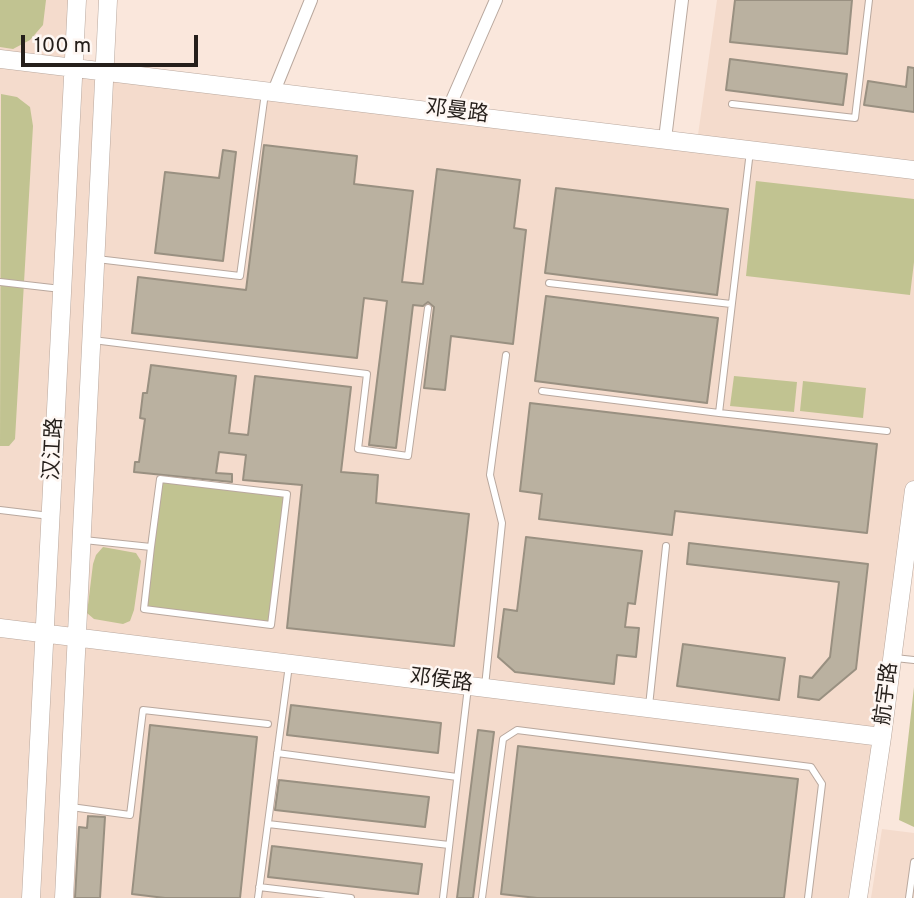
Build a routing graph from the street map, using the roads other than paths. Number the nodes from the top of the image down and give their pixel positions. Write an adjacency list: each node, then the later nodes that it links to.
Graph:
1 (77, 0): 8 (street, 汉江路)
2 (108, 0): 9 (street, 汉江路)
3 (311, 0): 10 (street)
4 (496, 0): 12 (street)
5 (682, 0): 13 (street)
6 (869, 0): 11 (lane)
7 (0, 59): 8 (street, 邓曼路)
8 (74, 66): 9 (street, 邓曼路); 19 (street, 汉江路)
9 (104, 70): 10 (street, 邓曼路); 16 (street, 汉江路)
10 (270, 90): 12 (street, 邓曼路); 16 (lane)
11 (732, 104)
12 (447, 112): 13 (street, 邓曼路)
13 (665, 139): 14 (street, 邓曼路)
14 (750, 149): 15 (street, 邓曼路); 20 (lane)
15 (914, 170)
16 (95, 259): 22 (street, 汉江路)
17 (0, 282): 19 (lane)
18 (550, 283): 20 (lane)
19 (63, 289): 29 (street, 汉江路)
20 (732, 304): 25 (lane)
21 (428, 308): 22 (lane)
22 (91, 340): 30 (street, 汉江路)
23 (506, 355): 39 (lane)
24 (542, 391): 25 (lane)
25 (719, 413): 26 (lane)
26 (887, 431)
27 (914, 489): 36 (street, 航宇路)
28 (0, 510): 29 (lane)
29 (51, 516): 34 (street, 汉江路)
30 (82, 539): 32 (lane); 35 (street, 汉江路)
31 (666, 546): 40 (lane)
32 (151, 547): 32 (lane)
33 (0, 628): 34 (street, 邓侯路)
34 (45, 633): 35 (street, 邓侯路); 50 (street, 汉江路)
35 (77, 637): 38 (street, 邓侯路); 45 (street, 汉江路)
36 (892, 658): 37 (lane); 42 (street, 航宇路)
37 (914, 660)
38 (289, 663): 39 (street, 邓侯路); 43 (lane)
39 (477, 687): 40 (street, 邓侯路); 44 (lane)
40 (649, 708): 42 (street, 邓侯路)
41 (268, 724): 45 (lane)
42 (882, 737): 57 (street, 航宇路)
43 (277, 753): 44 (lane); 46 (lane)
44 (457, 777): 47 (lane)
45 (69, 807): 51 (street, 汉江路)
46 (268, 824): 47 (lane); 49 (lane)
47 (449, 845): 54 (lane)
48 (914, 862): 58 (lane)
49 (259, 887): 52 (lane); 53 (lane)
50 (31, 898)
51 (64, 898)
52 (258, 898)
53 (351, 898)
54 (443, 898)
55 (482, 898): 56 (lane)
56 (808, 898)
57 (858, 898)
58 (909, 898)

